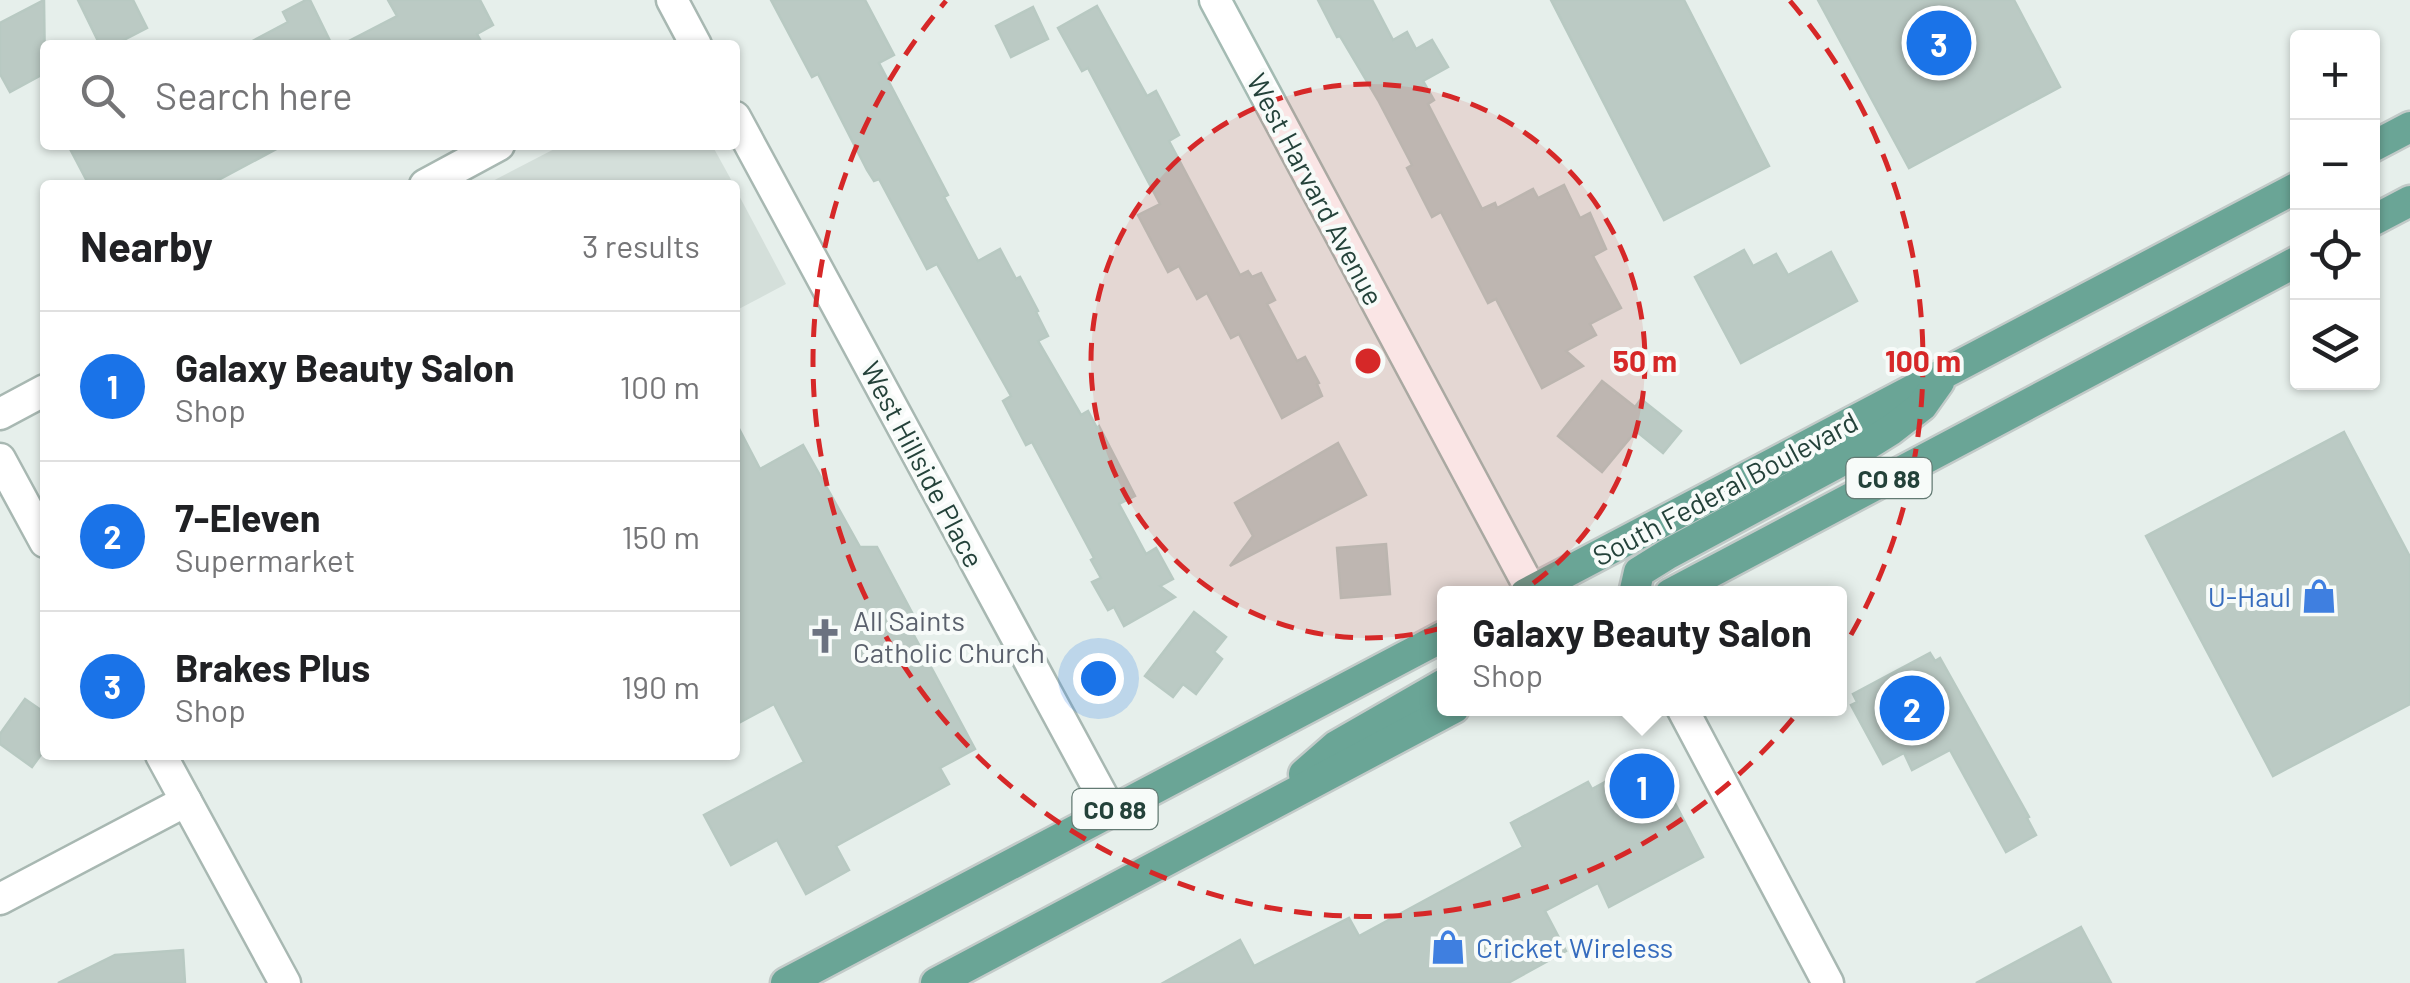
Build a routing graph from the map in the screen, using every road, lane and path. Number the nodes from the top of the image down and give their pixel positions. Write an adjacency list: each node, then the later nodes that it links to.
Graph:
1 (672, 0): 3 (street)
2 (1214, 0): 18 (street, West Harvard Avenue)
3 (690, 40)
4 (740, 126): 29 (street, West Hillside Place)
5 (2410, 127): 6 (main road)
6 (2380, 143)
7 (491, 150): 8 (street)
8 (434, 180)
9 (2290, 190): 13 (main road, South Federal Boulevard / CO 88)
10 (2410, 201): 11 (main road)
11 (2380, 217)
12 (2290, 265): 21 (main road, CO 88)
13 (1947, 372): 19 (main road, South Federal Boulevard / CO 88); 20 (main road)
14 (40, 393): 15 (street)
15 (0, 414)
16 (0, 459): 17 (street)
17 (40, 533)
18 (1526, 586)
19 (1540, 586)
20 (1636, 586)
21 (1685, 586)
22 (1437, 640): 29 (main road, CO 88)
23 (1437, 688): 28 (main road)
24 (1439, 716): 28 (main road, CO 88)
25 (1686, 716): 36 (street)
26 (164, 760): 27 (street)
27 (186, 801): 31 (street); 32 (street)
28 (1264, 809): 35 (main road, CO 88)
29 (1111, 812): 30 (main road, CO 88)
30 (956, 893): 33 (main road, CO 88); 34 (main road)
31 (0, 899)
32 (285, 983)
33 (786, 983)
34 (830, 983)
35 (936, 983)
36 (1828, 983)

